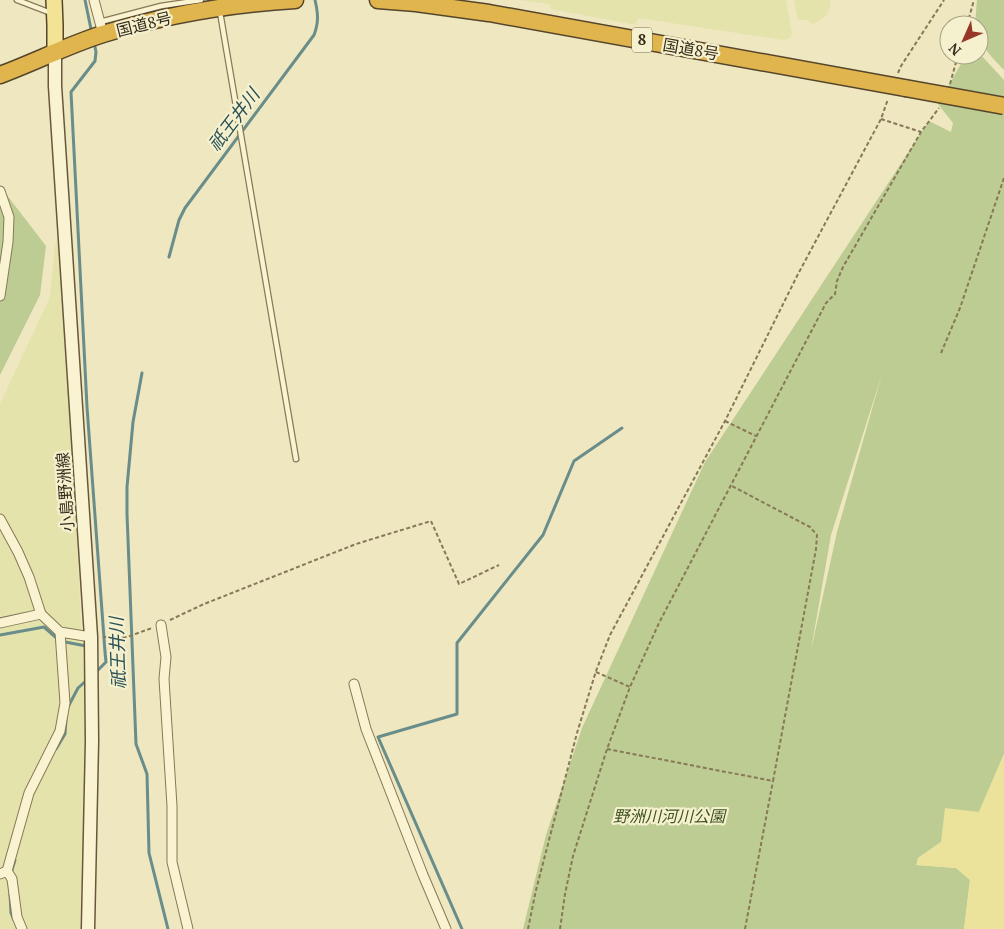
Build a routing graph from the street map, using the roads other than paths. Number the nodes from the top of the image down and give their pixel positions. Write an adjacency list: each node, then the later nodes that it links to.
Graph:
1 (17, 0): 7 (lane)
2 (94, 0): 9 (street)
3 (201, 0): 6 (lane)
4 (296, 0): 8 (highway, 国道8号)
5 (378, 0): 12 (highway, 国道8号 / 8, bridge)
6 (182, 6): 8 (highway, 国道8号); 9 (highway, 国道8号)
7 (54, 7): 10 (main road)
8 (219, 8): 15 (lane)
9 (102, 28): 10 (highway, 国道8号)
10 (55, 53): 11 (highway, 国道8号); 21 (main road, 小島野洲線)
11 (0, 75)
12 (1004, 106)
13 (0, 191): 14 (street)
14 (0, 296)
15 (296, 459)
16 (0, 519): 17 (street)
17 (41, 614): 18 (street); 20 (street)
18 (0, 623)
19 (161, 625): 26 (street)
20 (60, 632): 21 (street); 23 (street)
21 (91, 637): 25 (main road, 小島野洲線)
22 (354, 684): 27 (street)
23 (3, 873): 24 (street)
24 (22, 929)
25 (88, 929)
26 (188, 929)
27 (446, 929)

